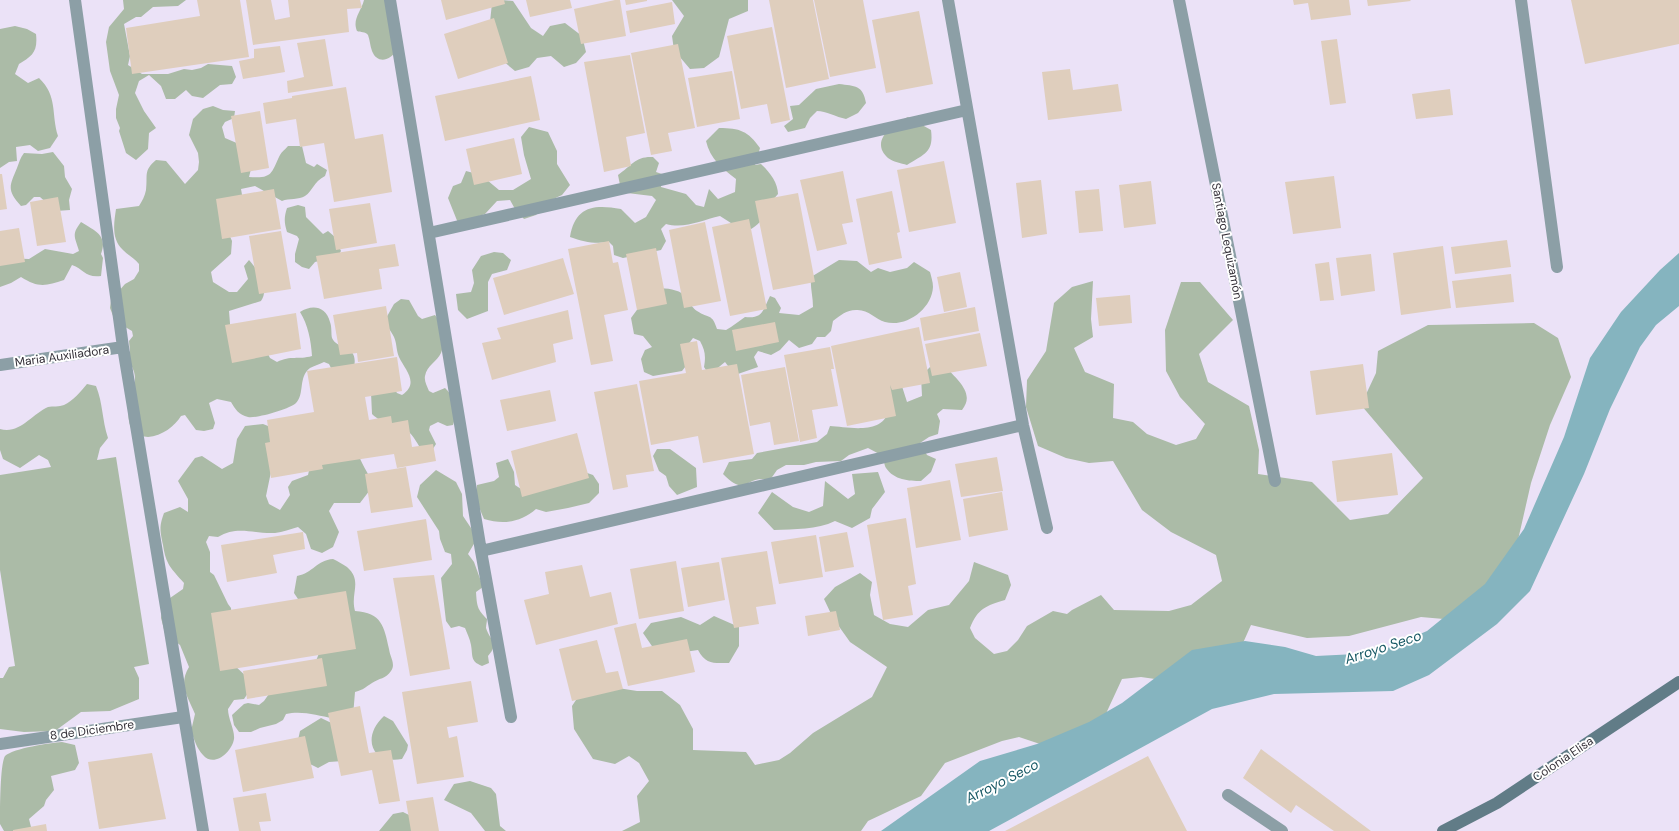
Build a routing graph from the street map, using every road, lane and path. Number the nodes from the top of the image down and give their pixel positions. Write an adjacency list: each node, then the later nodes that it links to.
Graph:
1 (75, 0): 9 (street)
2 (390, 0): 7 (street)
3 (948, 0): 6 (street)
4 (1179, 0): 12 (street, Santiago Lequizamón)
5 (1521, 0): 8 (street)
6 (967, 110): 7 (street); 11 (street)
7 (429, 234): 14 (street)
8 (1556, 267)
9 (123, 347): 10 (street, Maria Auxiliadora); 16 (street)
10 (0, 365)
11 (1023, 426): 13 (street); 14 (street)
12 (1275, 481)
13 (1047, 528)
14 (481, 551): 17 (street)
15 (1679, 682): 22 (street, Colonia Elisa)
16 (184, 716): 18 (street, 8 de Diciembre); 20 (street)
17 (511, 717)
18 (0, 744)
19 (1228, 794): 21 (street)
20 (203, 831)
21 (1282, 831)
22 (1443, 831)

